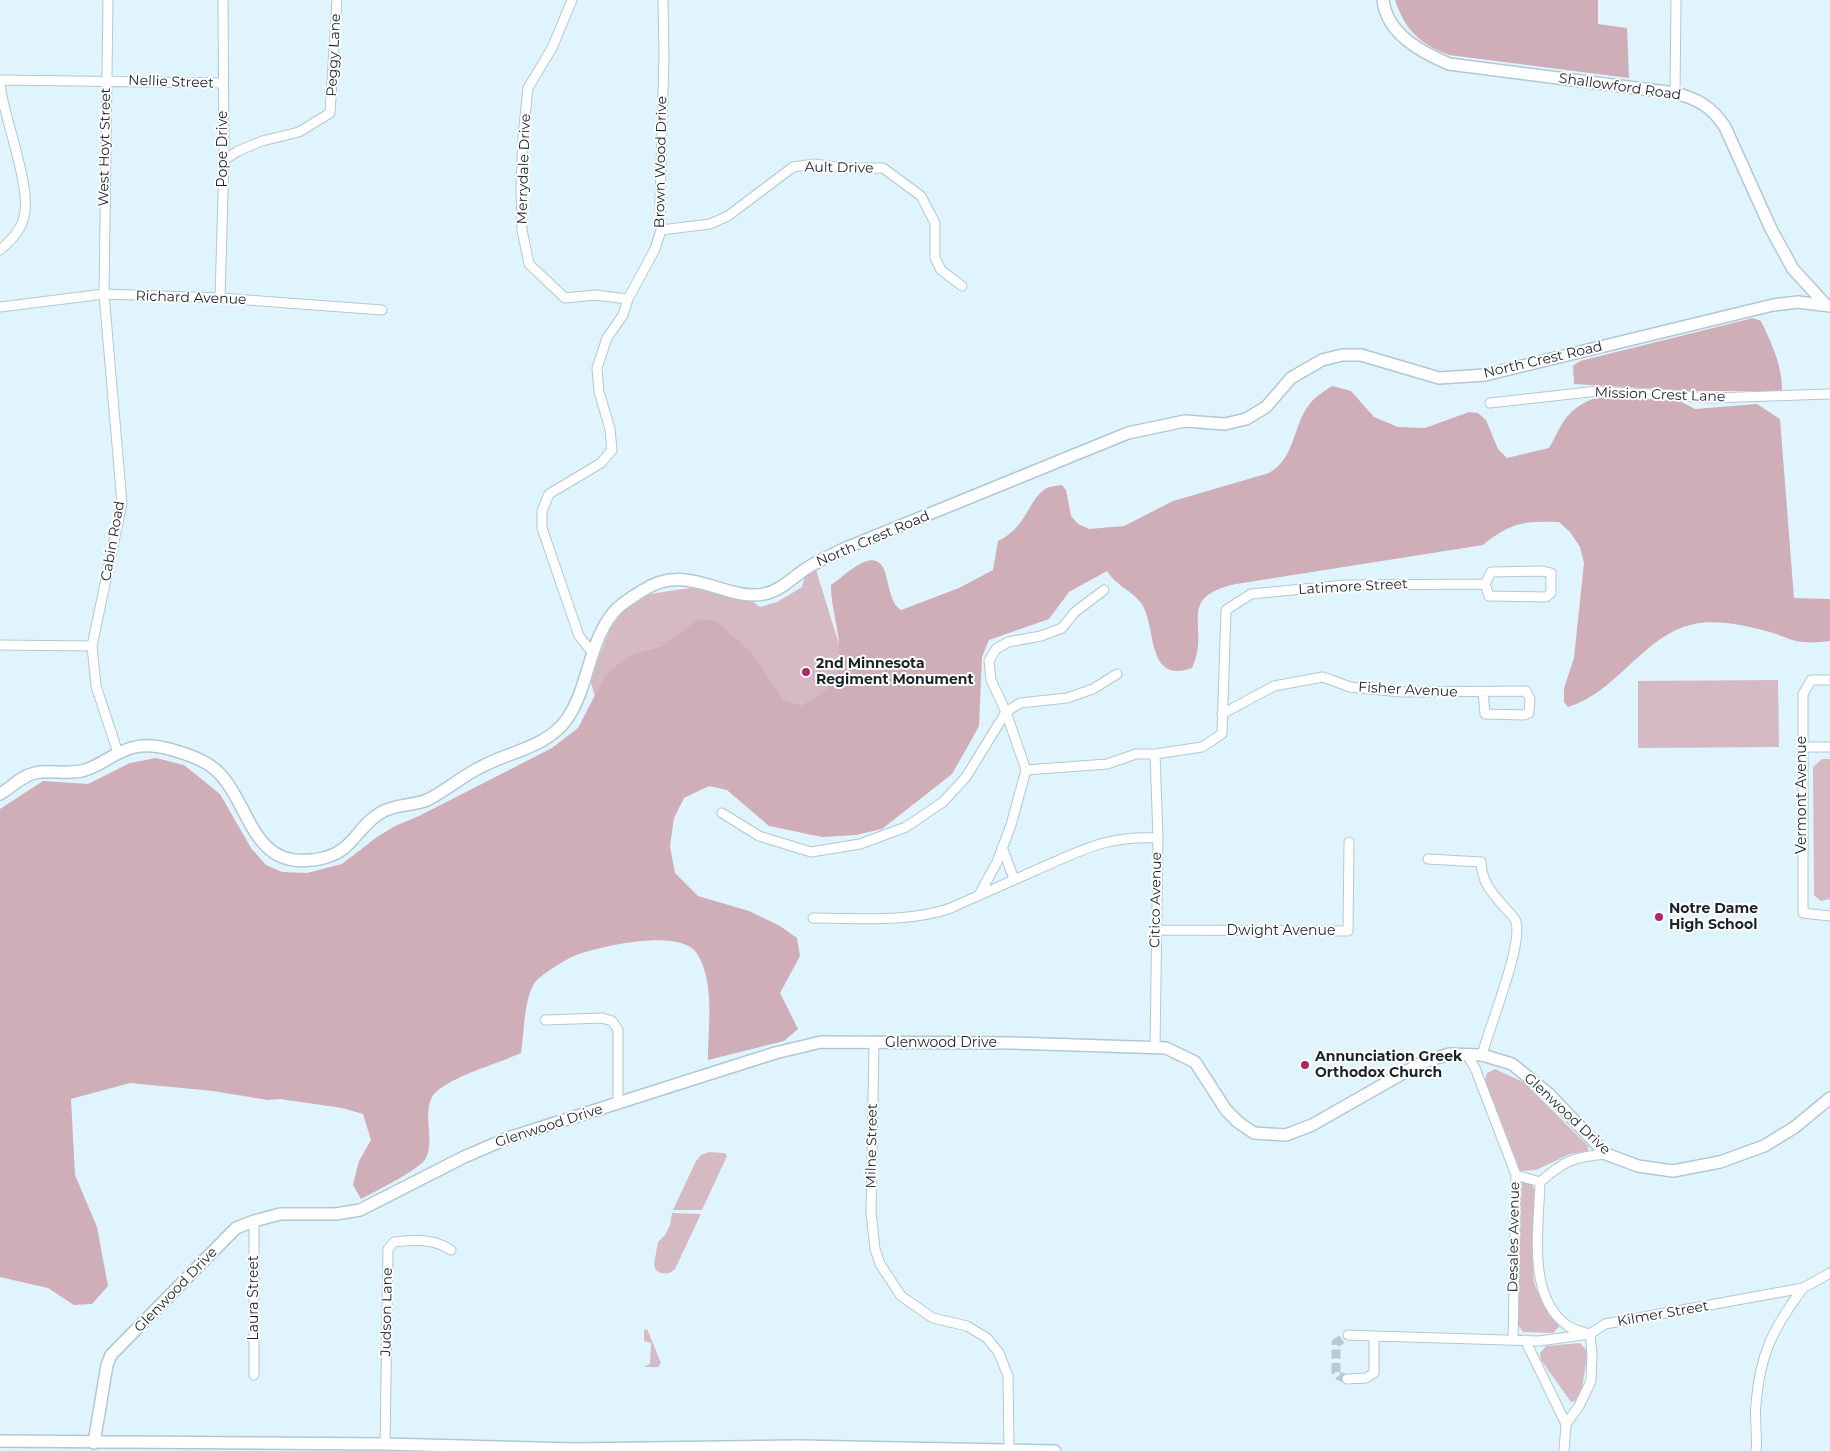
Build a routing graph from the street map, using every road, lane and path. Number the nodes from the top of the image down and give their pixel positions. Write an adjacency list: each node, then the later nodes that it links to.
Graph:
1 (108, 0): 9 (street, West Hoyt Street)
2 (224, 0): 10 (street, Pope Drive)
3 (337, 0): 13 (street, Peggy Lane)
4 (572, 0): 19 (street, Merrydale Drive)
5 (663, 0): 14 (street, Brown Wood Drive)
6 (1383, 0): 12 (street, Shallowford Road)
7 (1676, 0): 12 (street)
8 (0, 80): 9 (street, Nellie Street)
9 (106, 80): 10 (street, Nellie Street); 17 (street, West Hoyt Street)
10 (223, 84): 13 (street, Pope Drive)
11 (0, 85): 15 (street)
12 (1675, 93): 20 (street, Shallowford Road)
13 (224, 160): 18 (street, Pope Drive)
14 (661, 230): 16 (street, Ault Drive); 19 (street, Brown Wood Drive)
15 (0, 250)
16 (962, 286)
17 (104, 294): 18 (street, Richard Avenue); 21 (street, Richard Avenue); 28 (street, Cabin Road)
18 (220, 298): 22 (street, Richard Avenue)
19 (628, 299): 29 (street, Brown Wood Drive)
20 (1828, 306): 29 (street, North Crest Road)
21 (0, 307)
22 (382, 310)
23 (1830, 394): 24 (street, Mission Crest Lane)
24 (1490, 402)
25 (1485, 584): 25 (street); 34 (street, Latimore Street)
26 (1104, 590): 33 (street)
27 (0, 645): 28 (street)
28 (92, 646): 37 (street, Cabin Road)
29 (592, 652): 37 (street, North Crest Road)
30 (1117, 674): 33 (street)
31 (1830, 680): 35 (street, Vermont Avenue)
32 (1483, 692): 32 (street, Fisher Avenue); 34 (street, Fisher Avenue)
33 (1006, 712): 39 (street); 41 (street)
34 (1222, 714): 38 (street)
35 (1802, 747): 36 (street); 49 (street, Vermont Avenue)
36 (1830, 747)
37 (118, 753): 40 (street, North Crest Road)
38 (1155, 754): 39 (street); 42 (street, Citico Avenue)
39 (1026, 770): 44 (street)
40 (0, 794)
41 (722, 813)
42 (1158, 838): 46 (street); 52 (street, Citico Avenue)
43 (1349, 842): 52 (street, Dwight Avenue)
44 (1002, 847): 46 (street); 47 (street)
45 (1428, 860): 57 (street)
46 (1014, 879): 47 (street)
47 (979, 895): 51 (street)
48 (1830, 910): 49 (street)
49 (1803, 913): 50 (street)
50 (1830, 916)
51 (813, 918)
52 (1156, 930): 55 (street, Citico Avenue)
53 (545, 1020): 59 (street)
54 (874, 1043): 55 (street, Glenwood Drive); 59 (street, Glenwood Drive); 80 (street, Milne Street)
55 (1155, 1047): 56 (street, Glenwood Drive)
56 (1467, 1055): 57 (street, Glenwood Drive); 61 (street, Desales Avenue)
57 (1482, 1055): 60 (street, Glenwood Drive)
58 (1830, 1098): 60 (street, Glenwood Drive)
59 (618, 1104): 63 (street, Glenwood Drive)
60 (1606, 1154): 62 (street)
61 (1516, 1175): 62 (street); 70 (street, Desales Avenue)
62 (1540, 1182): 67 (street)
63 (254, 1221): 72 (street, Laura Street); 77 (street, Glenwood Drive)
64 (451, 1250): 76 (street, Judson Lane)
65 (1830, 1273): 66 (street, Kilmer Street)
66 (1803, 1288): 67 (street, Kilmer Street); 84 (street)
67 (1590, 1334): 71 (street, Kilmer Street); 74 (street)
68 (1348, 1335): 69 (street, Kilmer Street)
69 (1374, 1336): 70 (street, Kilmer Street); 73 (street)
70 (1513, 1339): 71 (street, Kilmer Street)
71 (1525, 1340): 74 (street)
72 (254, 1375)
73 (1347, 1378)
74 (1566, 1424): 83 (street)
75 (0, 1441): 77 (street)
76 (385, 1444): 78 (street); 81 (street)
77 (94, 1447): 78 (street)
78 (336, 1448)
79 (798, 1448): 80 (street); 81 (street)
80 (1009, 1449): 82 (street)
81 (574, 1450)
82 (1055, 1451)
83 (1564, 1451)
84 (1756, 1451)

